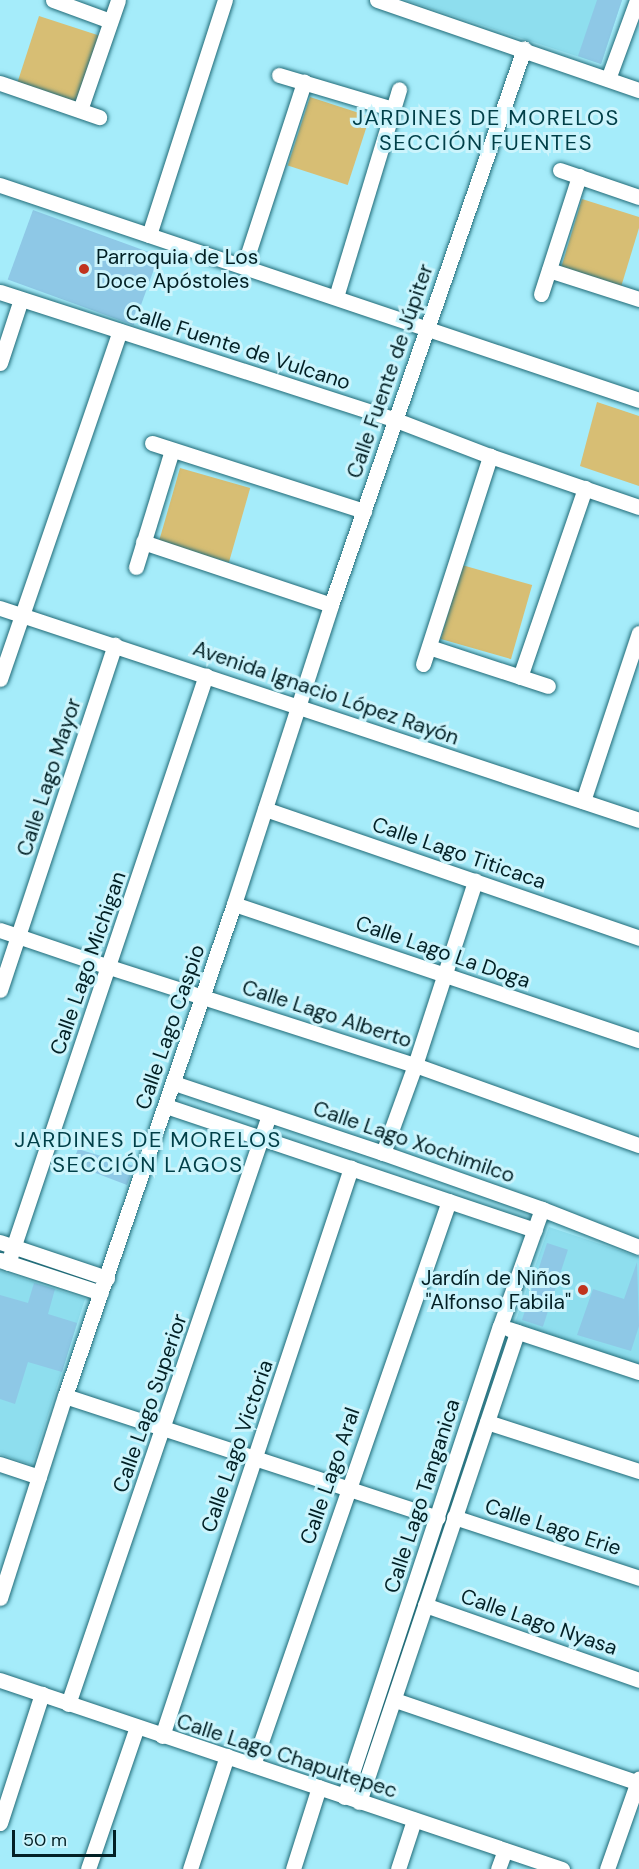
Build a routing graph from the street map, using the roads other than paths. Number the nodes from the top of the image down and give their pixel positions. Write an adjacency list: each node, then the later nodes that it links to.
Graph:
1 (53, 0): 6 (street)
2 (118, 0): 6 (street)
3 (225, 0): 21 (street)
4 (377, 0): 7 (street)
5 (637, 0): 9 (street)
6 (110, 21): 15 (street)
7 (524, 49): 9 (street); 29 (street, Calle Fuente de Júpiter)
8 (279, 75): 10 (street)
9 (608, 79): 13 (street)
10 (304, 82): 14 (street); 22 (street)
11 (0, 83): 15 (street)
12 (399, 89): 14 (street)
13 (639, 90)
14 (393, 109): 26 (street)
15 (80, 110): 16 (street)
16 (99, 117)
17 (560, 170): 18 (street)
18 (579, 176): 20 (street); 23 (street)
19 (0, 185): 21 (street)
20 (639, 197)
21 (150, 235): 22 (street)
22 (244, 266): 26 (street)
23 (549, 270): 25 (street); 28 (street)
24 (0, 292): 27 (street, Calle Fuente de Vulcano)
25 (541, 294)
26 (336, 297): 29 (street)
27 (21, 299): 30 (street, Calle Fuente de Vulcano); 31 (street)
28 (639, 299)
29 (426, 327): 32 (street); 33 (street, Calle Fuente de Júpiter)
30 (120, 331): 33 (street, Calle Fuente de Vulcano); 44 (street)
31 (0, 363)
32 (639, 400)
33 (396, 420): 36 (street, Calle Fuente de Vulcano); 39 (street, Calle Fuente de Júpiter)
34 (152, 443): 35 (street)
35 (172, 450): 39 (street); 40 (street)
36 (490, 456): 37 (street, Calle Fuente de Vulcano); 47 (street)
37 (585, 488): 38 (street, Calle Fuente de Vulcano); 50 (street)
38 (639, 507)
39 (364, 511): 42 (street, Calle Fuente de Júpiter)
40 (143, 542): 41 (street); 42 (street)
41 (136, 567)
42 (331, 604): 53 (street, Calle Fuente de Júpiter)
43 (0, 608): 44 (street, Avenida Ignacio López Rayón)
44 (22, 615): 46 (street, Avenida Ignacio López Rayón); 51 (street)
45 (639, 633): 54 (street)
46 (115, 645): 49 (street, Avenida Ignacio López Rayón); 60 (street, Calle Lago Mayor)
47 (429, 647): 48 (street); 50 (street)
48 (423, 664)
49 (206, 675): 53 (street, Avenida Ignacio López Rayón); 62 (street, Calle Lago Michigan)
50 (520, 677): 52 (street)
51 (0, 679)
52 (548, 686)
53 (298, 707): 54 (street, Avenida Ignacio López Rayón); 55 (street, Calle Lago Caspio)
54 (583, 801): 56 (street, Avenida Ignacio López Rayón)
55 (265, 809): 57 (street, Calle Lago Titicaca); 58 (street, Calle Lago Caspio)
56 (639, 820)
57 (476, 880): 61 (street, Calle Lago Titicaca); 63 (street)
58 (234, 904): 63 (street, Calle Lago La Doga); 65 (street, Calle Lago Caspio)
59 (0, 930): 60 (street, Calle Lago Alberto)
60 (19, 936): 62 (street, Calle Lago Alberto); 64 (street, Calle Lago Mayor)
61 (639, 938)
62 (109, 967): 65 (street, Calle Lago Alberto); 78 (street, Calle Lago Michigan)
63 (444, 975): 66 (street, Calle Lago La Doga); 67 (street)
64 (0, 990)
65 (202, 996): 67 (street, Calle Lago Alberto); 68 (street, Calle Lago Caspio)
66 (639, 1040)
67 (415, 1065): 72 (street, Calle Lago Alberto); 73 (street)
68 (174, 1083): 69 (street, Calle Lago Caspio); 70 (street, Calle Lago Xochimilco)
69 (166, 1106): 71 (street, Calle Lago Xochimilco); 81 (street, Calle Lago Caspio)
70 (269, 1115): 71 (street, Calle Lago Superior); 73 (street, Calle Lago Xochimilco)
71 (262, 1138): 74 (street, Calle Lago Xochimilco); 88 (street, Calle Lago Superior)
72 (639, 1145)
73 (383, 1153): 76 (street, Calle Lago Xochimilco)
74 (351, 1168): 75 (street, Calle Lago Xochimilco); 89 (street, Calle Lago Victoria)
75 (449, 1201): 77 (street, Calle Lago Xochimilco); 93 (street, Calle Lago Aral)
76 (542, 1209): 77 (street, Calle Lago Tanganica); 79 (street, Calle Lago Xochimilco)
77 (535, 1230): 83 (street, Calle Lago Tanganica)
78 (7, 1244): 80 (street, Calle Lago Michigan); 81 (street)
79 (639, 1247)
80 (4, 1262): 82 (street)
81 (107, 1278): 82 (street, Calle Lago Caspio)
82 (101, 1293): 86 (street, Calle Lago Caspio)
83 (500, 1326): 84 (street); 95 (street, Calle Lago Tanganica)
84 (518, 1332): 85 (street); 87 (street, Calle Lago Tanganica)
85 (639, 1372)
86 (65, 1396): 88 (street); 92 (street, Calle Lago Caspio)
87 (488, 1422): 91 (street); 94 (street, Calle Lago Tanganica)
88 (164, 1429): 89 (street); 104 (street, Calle Lago Superior)
89 (255, 1459): 93 (street); 106 (street, Calle Lago Victoria)
90 (0, 1464): 92 (street)
91 (639, 1471)
92 (39, 1477): 96 (street, Calle Lago Caspio)
93 (347, 1488): 95 (street); 108 (street, Calle Lago Aral)
94 (454, 1517): 97 (street, Calle Lago Erie); 99 (street, Calle Lago Tanganica)
95 (438, 1518): 111 (street, Calle Lago Tanganica)
96 (5, 1568): 98 (street, Calle Lago Caspio)
97 (639, 1578)
98 (0, 1598)
99 (425, 1605): 101 (street, Calle Lago Nyasa); 103 (street, Calle Lago Tanganica)
100 (0, 1680): 102 (street, Calle Lago Chapultepec)
101 (639, 1680)
102 (42, 1694): 104 (street, Calle Lago Chapultepec); 114 (street)
103 (395, 1700): 109 (street); 112 (street, Calle Lago Tanganica)
104 (68, 1704): 105 (street, Calle Lago Chapultepec)
105 (137, 1727): 106 (street, Calle Lago Chapultepec); 116 (street)
106 (162, 1736): 107 (street, Calle Lago Chapultepec)
107 (227, 1756): 108 (street, Calle Lago Chapultepec); 117 (street)
108 (253, 1766): 110 (street, Calle Lago Chapultepec)
109 (638, 1781): 122 (street)
110 (319, 1787): 111 (street, Calle Lago Chapultepec); 118 (street)
111 (344, 1797): 112 (street, Calle Lago Chapultepec)
112 (359, 1802): 113 (street, Calle Lago Chapultepec)
113 (414, 1820): 115 (street, Calle Lago Chapultepec); 119 (street)
114 (0, 1823)
115 (505, 1850): 120 (street); 121 (street, Calle Lago Chapultepec)
116 (88, 1869)
117 (190, 1869)
118 (293, 1869)
119 (398, 1869)
120 (498, 1869)
121 (562, 1869)
122 (607, 1869)

